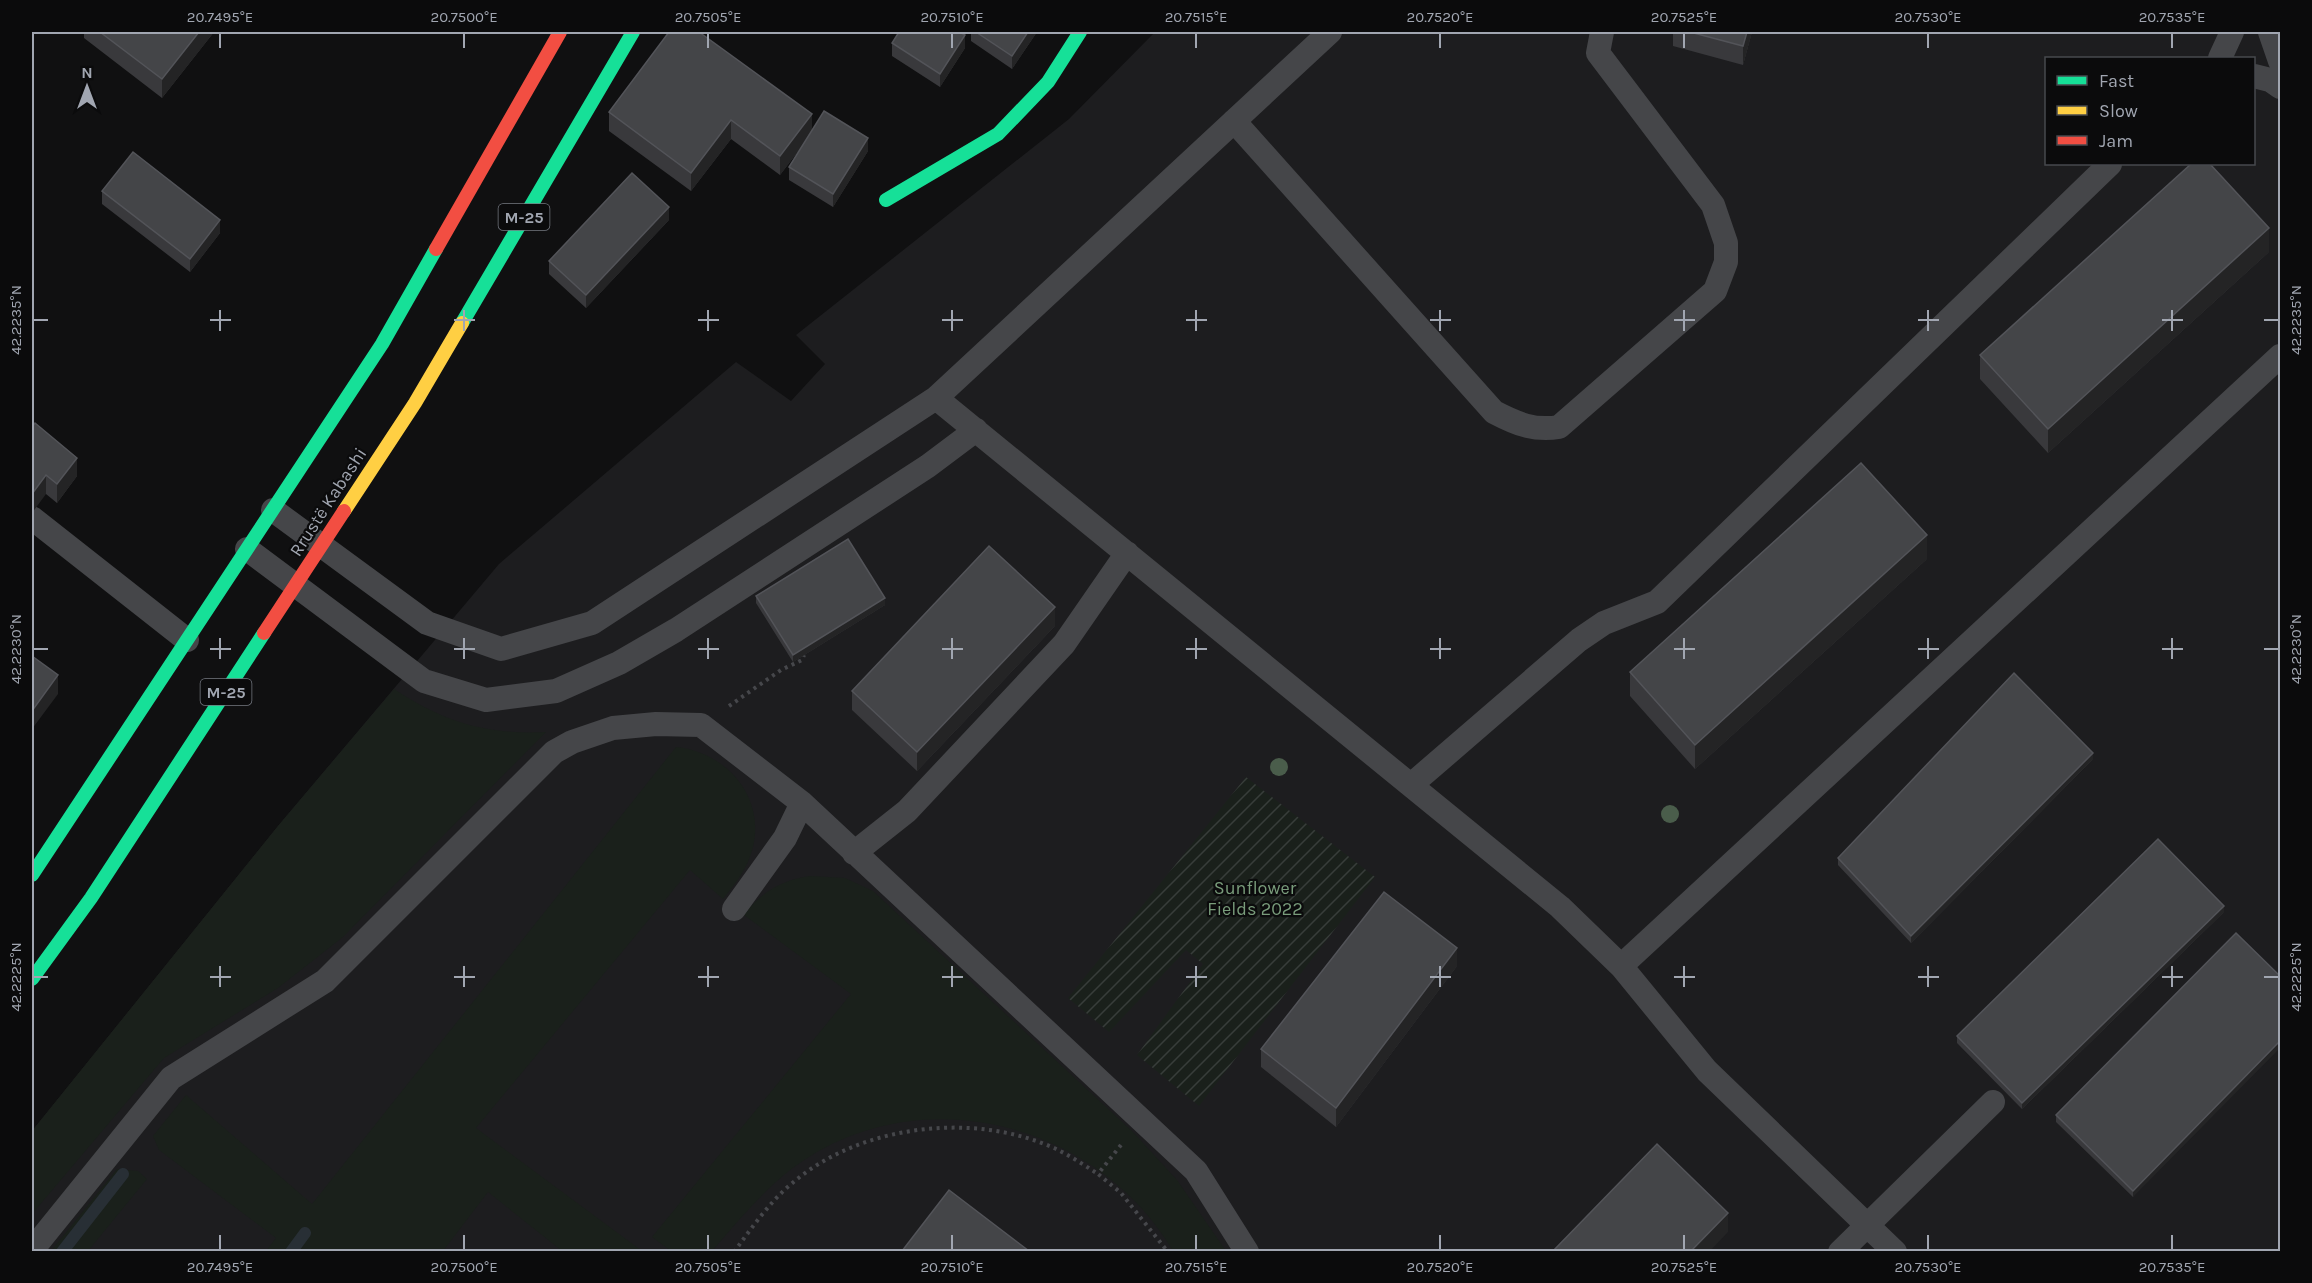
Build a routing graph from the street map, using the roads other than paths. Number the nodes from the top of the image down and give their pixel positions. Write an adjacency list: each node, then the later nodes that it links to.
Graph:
1 (560, 32): 18 (main road)
2 (633, 32): 20 (main road, Rrustë Kabashi / M-25)
3 (1080, 32): 14 (main road)
4 (1330, 32): 12 (lane)
5 (1602, 32): 12 (lane)
6 (2232, 32): 8 (lane)
7 (2270, 32): 9 (lane)
8 (2220, 57)
9 (2280, 60)
10 (2255, 76): 11 (lane)
11 (2280, 87)
12 (1234, 121): 16 (lane)
13 (2109, 165): 25 (lane)
14 (886, 200)
15 (2280, 356): 30 (lane)
16 (936, 398): 17 (lane); 20 (lane)
17 (976, 430): 22 (lane); 23 (lane)
18 (273, 510): 20 (lane); 21 (main road)
19 (32, 518): 24 (lane)
20 (322, 544): 23 (main road, Rrustë Kabashi / M-25)
21 (247, 549): 23 (lane); 24 (main road)
22 (1127, 553): 25 (lane); 27 (lane)
23 (297, 584): 31 (main road, Rrustë Kabashi / M-25)
24 (187, 640): 28 (main road)
25 (1411, 785): 30 (lane)
26 (802, 803): 27 (lane); 29 (lane); 34 (lane)
27 (854, 853): 35 (lane)
28 (32, 875)
29 (734, 909)
30 (1621, 966): 33 (lane)
31 (32, 979)
32 (1993, 1102): 33 (lane)
33 (1867, 1226): 36 (lane); 37 (lane)
34 (32, 1250)
35 (1247, 1251)
36 (1840, 1251)
37 (1895, 1251)

